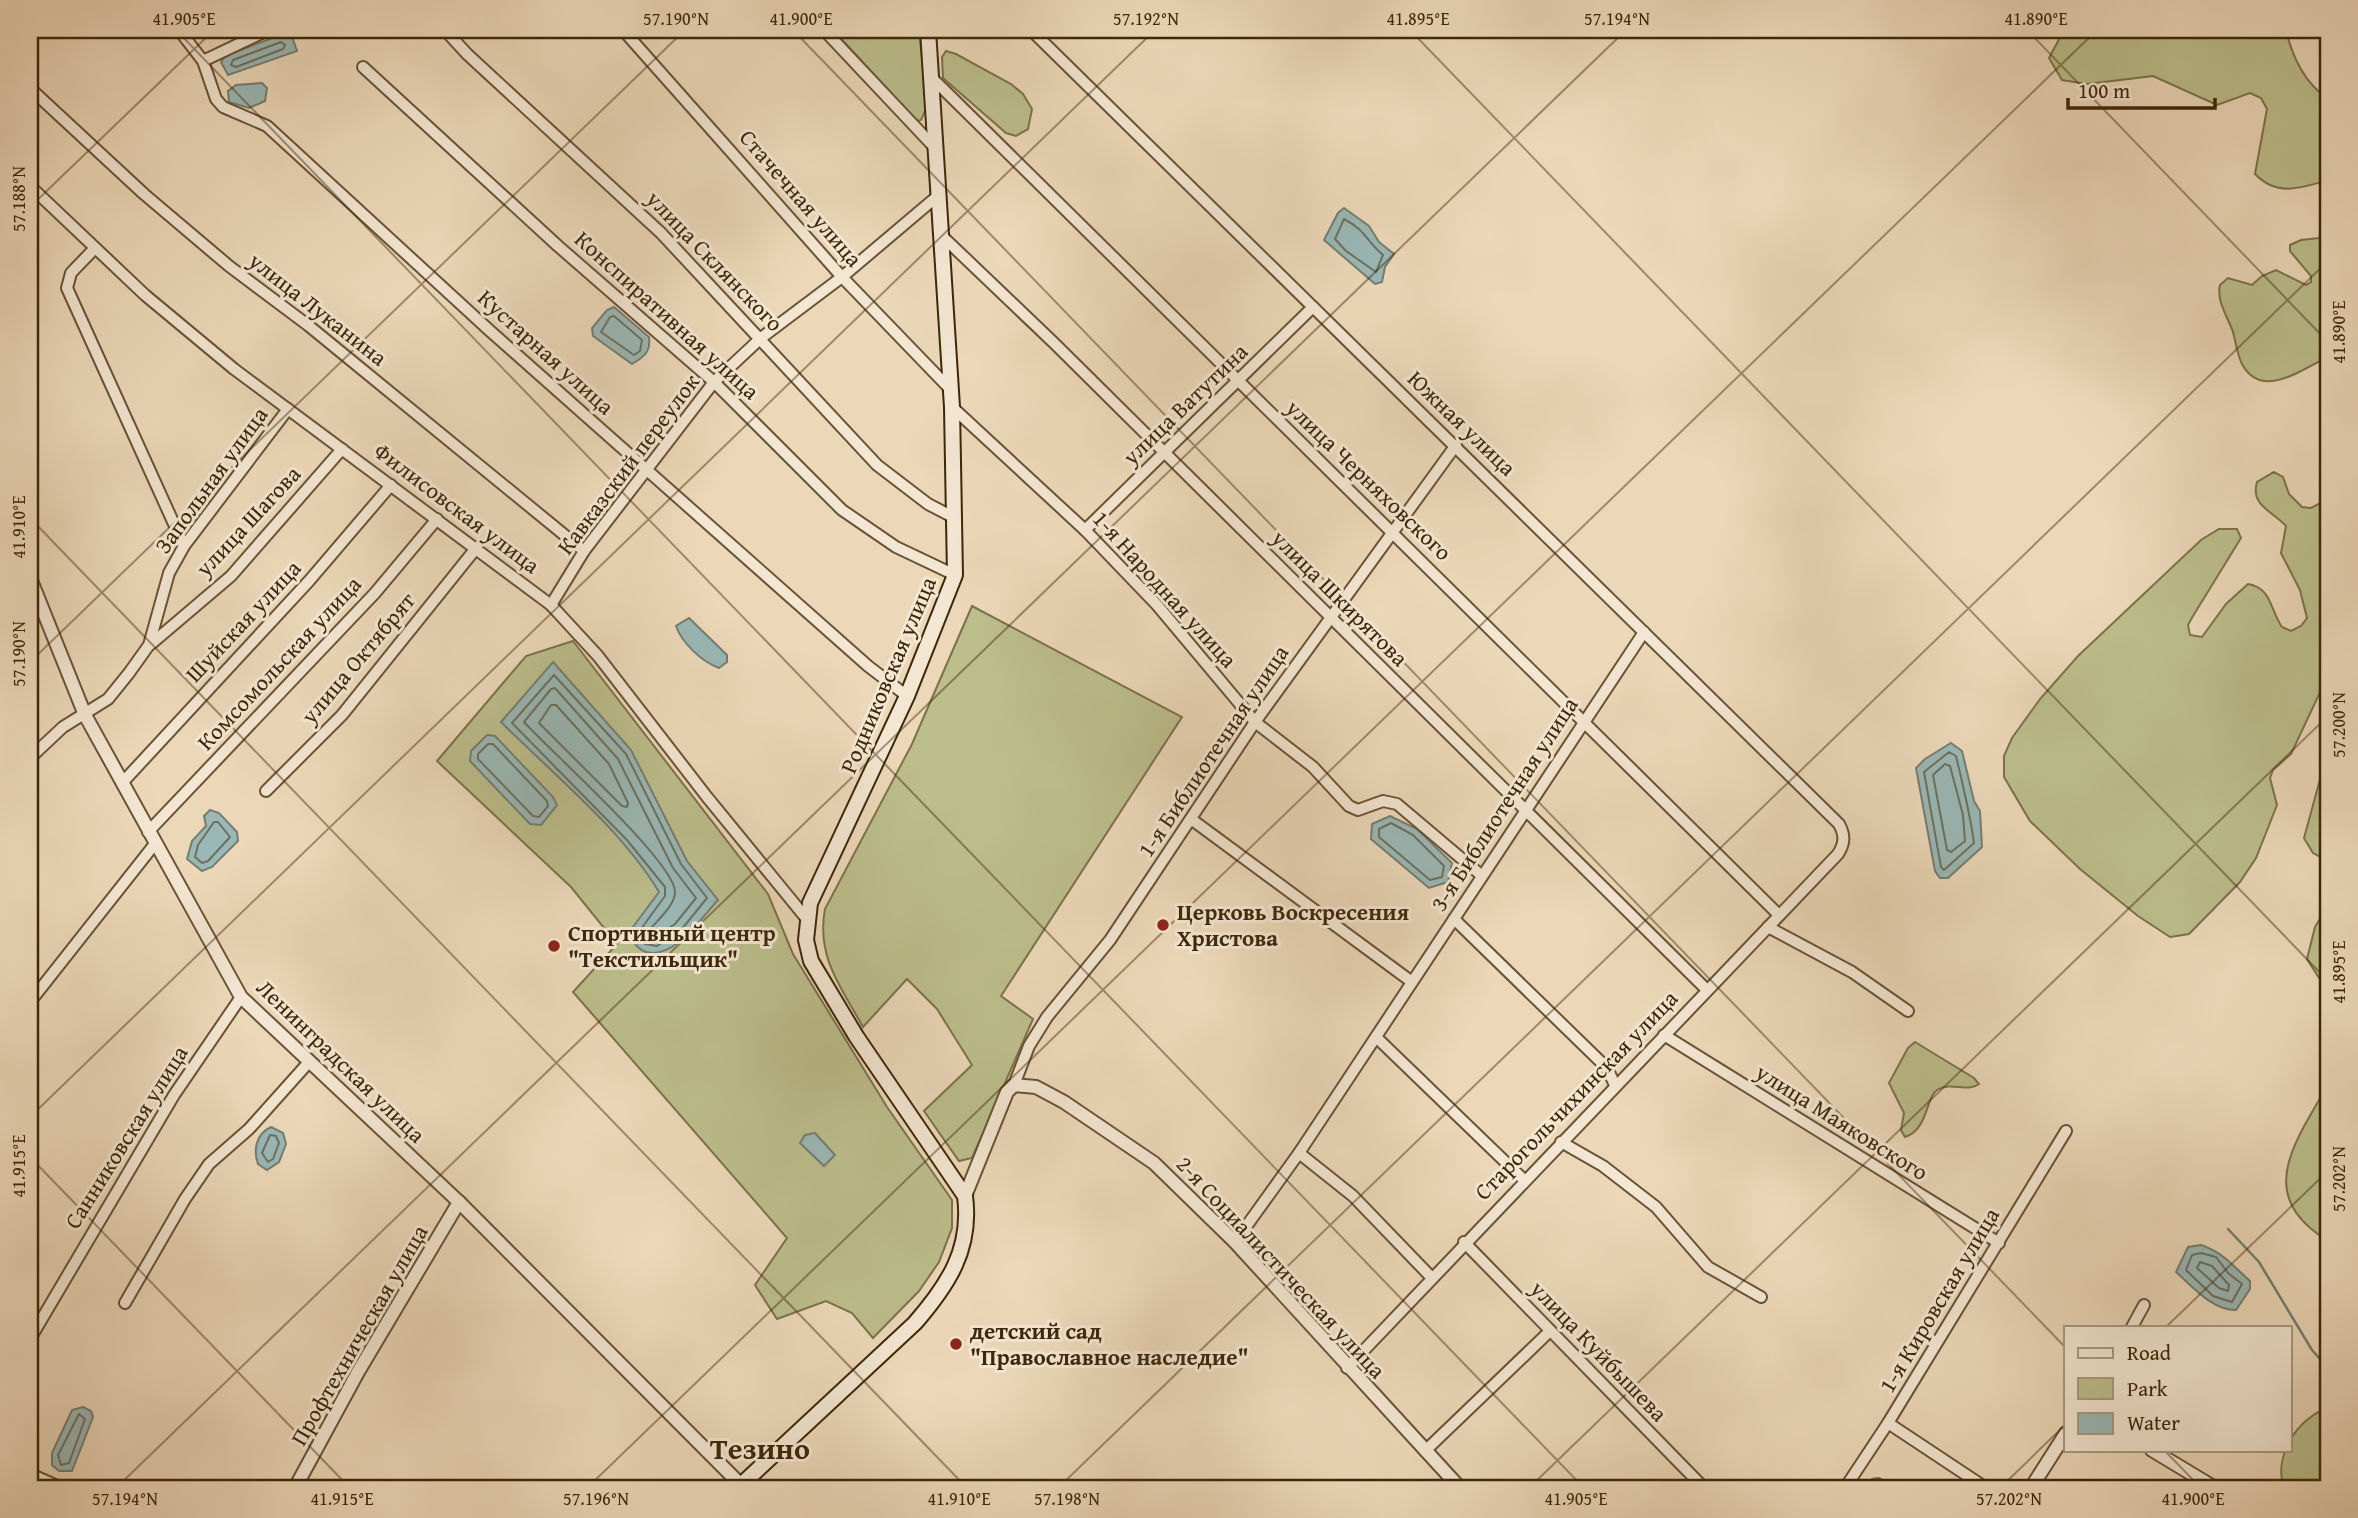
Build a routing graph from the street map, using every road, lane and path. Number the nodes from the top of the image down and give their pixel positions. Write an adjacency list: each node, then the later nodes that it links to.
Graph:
1 (179, 30): 8 (street, Кустарная улица)
2 (268, 30): 8 (street)
3 (445, 30): 19 (street, улица Склянского)
4 (623, 30): 17 (street, Стачечная улица)
5 (824, 30): 12 (street)
6 (928, 30): 10 (main road, Родниковская улица)
7 (1031, 30): 18 (street, Южная улица)
8 (202, 61): 28 (street, Кустарная улица)
9 (363, 67): 21 (street, Конспиративная улица)
10 (930, 75): 12 (main road, Родниковская улица); 20 (street, улица Черняховского)
11 (34, 92): 36 (street, улица Луканина)
12 (937, 151): 14 (main road, Родниковская улица)
13 (30, 186): 16 (street, Филисовская улица)
14 (940, 194): 15 (main road, Родниковская улица); 17 (street, Кавказский переулок)
15 (942, 236): 22 (main road, Родниковская улица); 27 (street, улица Шкирятова)
16 (95, 248): 24 (street, Филисовская улица); 34 (street)
17 (842, 277): 19 (street, Кавказский переулок); 22 (street, Стачечная улица)
18 (1313, 307): 20 (street, улица Ватутина); 25 (street, Южная улица)
19 (761, 338): 21 (street, Кавказский переулок); 30 (street, улица Склянского)
20 (1238, 381): 27 (street, улица Ватутина); 33 (street, улица Черняховского)
21 (714, 382): 28 (street, Кавказский переулок); 37 (street, Конспиративная улица)
22 (951, 390): 23 (main road, Родниковская улица)
23 (952, 407): 30 (main road, Родниковская улица); 32 (street, 1-я Народная улица)
24 (288, 409): 26 (street, Филисовская улица); 34 (street, Запольная улица)
25 (1456, 445): 33 (street, 1-я Библиотечная улица); 42 (street, Южная улица)
26 (342, 449): 29 (street, Филисовская улица); 43 (street, улица Шагова)
27 (1165, 453): 32 (street, улица Ватутина); 41 (street, улица Шкирятова)
28 (648, 470): 36 (street, Кавказский переулок); 44 (street, Кустарная улица)
29 (391, 485): 31 (street, Филисовская улица); 49 (street, Шуйская улица)
30 (955, 518): 37 (main road, Родниковская улица)
31 (437, 519): 35 (street, Филисовская улица); 53 (street, Комсомольская улица)
32 (1085, 530): 47 (street, 1-я Народная улица)
33 (1393, 531): 41 (street, 1-я Библиотечная улица); 46 (street, улица Черняховского)
34 (184, 547): 43 (street, Запольная улица)
35 (477, 547): 40 (street, Филисовская улица); 50 (street, улица Октябрят)
36 (584, 551): 40 (street, Кавказский переулок)
37 (955, 575): 44 (main road, Родниковская улица)
38 (30, 578): 39 (street, Ленинградская улица)
39 (33, 601): 45 (street, Ленинградская улица)
40 (551, 605): 58 (street, Филисовская улица)
41 (1329, 618): 47 (street, 1-я Библиотечная улица); 51 (street, улица Шкирятова)
42 (1644, 632): 46 (street, 3-я Библиотечная улица); 55 (street, Южная улица)
43 (149, 645): 45 (street, Запольная улица)
44 (907, 696): 58 (main road, Родниковская улица)
45 (85, 715): 48 (street, Запольная улица); 49 (street, Ленинградская улица)
46 (1583, 721): 51 (street, 3-я Библиотечная улица); 57 (street, улица Черняховского)
47 (1255, 722): 52 (street, 1-я Библиотечная улица); 56 (street, 1-я Народная улица)
48 (30, 758)
49 (122, 783): 53 (street, Ленинградская улица)
50 (266, 791)
51 (1526, 811): 56 (street, 3-я Библиотечная улица); 62 (street, улица Шкирятова)
52 (1191, 819): 61 (street); 69 (street, 1-я Библиотечная улица)
53 (148, 832): 54 (street, Ленинградская улица)
54 (154, 845): 63 (street, Ленинградская улица); 64 (street)
55 (1838, 854): 57 (street, Старогольчихинская улица)
56 (1481, 876): 59 (street, 3-я Библиотечная улица)
57 (1779, 915): 60 (street, Старогольчихинская улица)
58 (806, 918): 75 (main road, Родниковская улица)
59 (1454, 919): 61 (street, 3-я Библиотечная улица); 70 (street)
60 (1768, 927): 62 (street, Старогольчихинская улица); 65 (street)
61 (1412, 982): 67 (street, 3-я Библиотечная улица)
62 (1707, 990): 66 (street, Старогольчихинская улица)
63 (241, 997): 68 (street, Ленинградская улица); 86 (street, Санниковская улица)
64 (30, 1002)
65 (1908, 1011)
66 (1664, 1035): 70 (street, Старогольчихинская улица); 79 (street, улица Маяковского)
67 (1376, 1037): 73 (street, 3-я Библиотечная улица); 74 (street)
68 (309, 1062): 76 (street, Ленинградская улица); 82 (street)
69 (1014, 1086): 75 (street); 77 (street, 2-я Социалистическая улица)
70 (1615, 1086): 72 (street, Старогольчихинская улица)
71 (2066, 1131): 79 (street, 1-я Кировская улица)
72 (1560, 1142): 74 (street, Старогольчихинская улица); 81 (street)
73 (1299, 1153): 77 (street, 3-я Библиотечная улица); 80 (street)
74 (1524, 1180): 78 (street, Старогольчихинская улица)
75 (965, 1196): 93 (main road)
76 (459, 1202): 93 (street, Ленинградская улица); 95 (street, Профтехническая улица)
77 (1235, 1242): 87 (street, 2-я Социалистическая улица)
78 (1464, 1242): 80 (street, Старогольчихинская улица); 85 (street, улица Куйбышева)
79 (1999, 1243): 88 (street, 1-я Кировская улица)
80 (1432, 1278): 87 (street, Старогольчихинская улица)
81 (1761, 1297)
82 (125, 1303)
83 (2144, 1306): 84 (street)
84 (2133, 1326)
85 (1549, 1332): 90 (street); 97 (street, улица Куйбышева)
86 (30, 1339)
87 (1347, 1368): 90 (street, 2-я Социалистическая улица)
88 (1888, 1423): 98 (street, 1-я Кировская улица); 99 (street)
89 (2064, 1436): 100 (street)
90 (1425, 1451): 96 (street, 2-я Социалистическая улица)
91 (2155, 1452): 101 (street)
92 (30, 1474): 94 (street)
93 (742, 1486)
94 (62, 1488)
95 (295, 1488)
96 (1460, 1488)
97 (1704, 1488)
98 (1844, 1488)
99 (1986, 1488)
100 (2031, 1488)
101 (2216, 1488)

